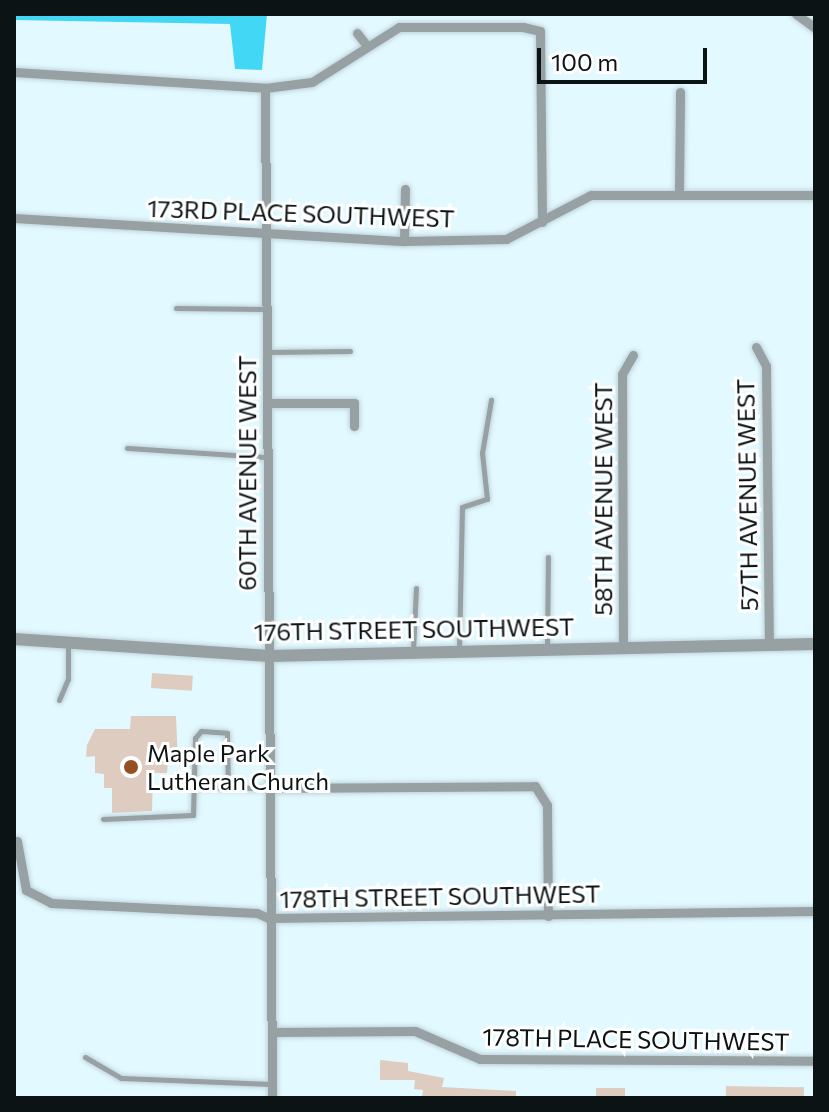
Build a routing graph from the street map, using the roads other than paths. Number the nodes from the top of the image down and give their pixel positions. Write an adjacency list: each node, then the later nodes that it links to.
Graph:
1 (796, 14): 2 (street)
2 (815, 28)
3 (357, 33): 4 (street)
4 (367, 46): 6 (street); 12 (street)
5 (14, 72): 6 (street)
6 (265, 88): 13 (street, 60TH AVENUE WEST)
7 (680, 92): 9 (street)
8 (405, 189): 14 (street)
9 (679, 194): 10 (street, 173RD PLACE SOUTHWEST); 12 (street, 173RD PLACE SOUTHWEST)
10 (815, 195)
11 (14, 218): 13 (street, 173RD PLACE SOUTHWEST)
12 (542, 222): 14 (street, 173RD PLACE SOUTHWEST)
13 (266, 234): 14 (street, 173RD PLACE SOUTHWEST); 16 (street, 60TH AVENUE WEST)
14 (404, 241)
15 (176, 308): 16 (lane)
16 (266, 309): 19 (street, 60TH AVENUE WEST)
17 (756, 347): 31 (street, 57TH AVENUE WEST)
18 (350, 351): 19 (lane)
19 (267, 352): 22 (street, 60TH AVENUE WEST)
20 (633, 355): 32 (street, 58TH AVENUE WEST)
21 (491, 400): 34 (lane)
22 (267, 403): 23 (street); 25 (street, 60TH AVENUE WEST)
23 (354, 426)
24 (127, 448): 25 (lane)
25 (267, 457): 36 (street, 60TH AVENUE WEST)
26 (548, 557): 33 (lane)
27 (416, 588): 35 (lane)
28 (14, 639): 29 (street, 176TH STREET SOUTHWEST)
29 (68, 642): 36 (street, 176TH STREET SOUTHWEST); 37 (lane)
30 (815, 644): 31 (street, 176TH STREET SOUTHWEST)
31 (769, 645): 32 (street, 176TH STREET SOUTHWEST)
32 (623, 647): 33 (street, 176TH STREET SOUTHWEST)
33 (547, 649): 34 (street, 176TH STREET SOUTHWEST)
34 (459, 651): 35 (street, 176TH STREET SOUTHWEST)
35 (413, 652): 36 (street, 176TH STREET SOUTHWEST)
36 (269, 656): 40 (street, 60TH AVENUE WEST)
37 (59, 700)
38 (197, 787): 39 (lane); 39 (lane); 41 (lane)
39 (228, 788): 40 (lane)
40 (267, 788): 44 (street); 45 (street, 60TH AVENUE WEST)
41 (103, 819)
42 (17, 841): 45 (street, 178TH STREET SOUTHWEST)
43 (815, 911): 44 (street, 178TH STREET SOUTHWEST)
44 (548, 916): 45 (street, 178TH STREET SOUTHWEST)
45 (268, 918): 46 (street, 60TH AVENUE WEST)
46 (272, 1032): 48 (street, 178TH PLACE SOUTHWEST); 49 (street, 60TH AVENUE WEST)
47 (85, 1057): 49 (lane)
48 (815, 1061)
49 (272, 1084): 50 (street, 60TH AVENUE WEST)
50 (272, 1098)

